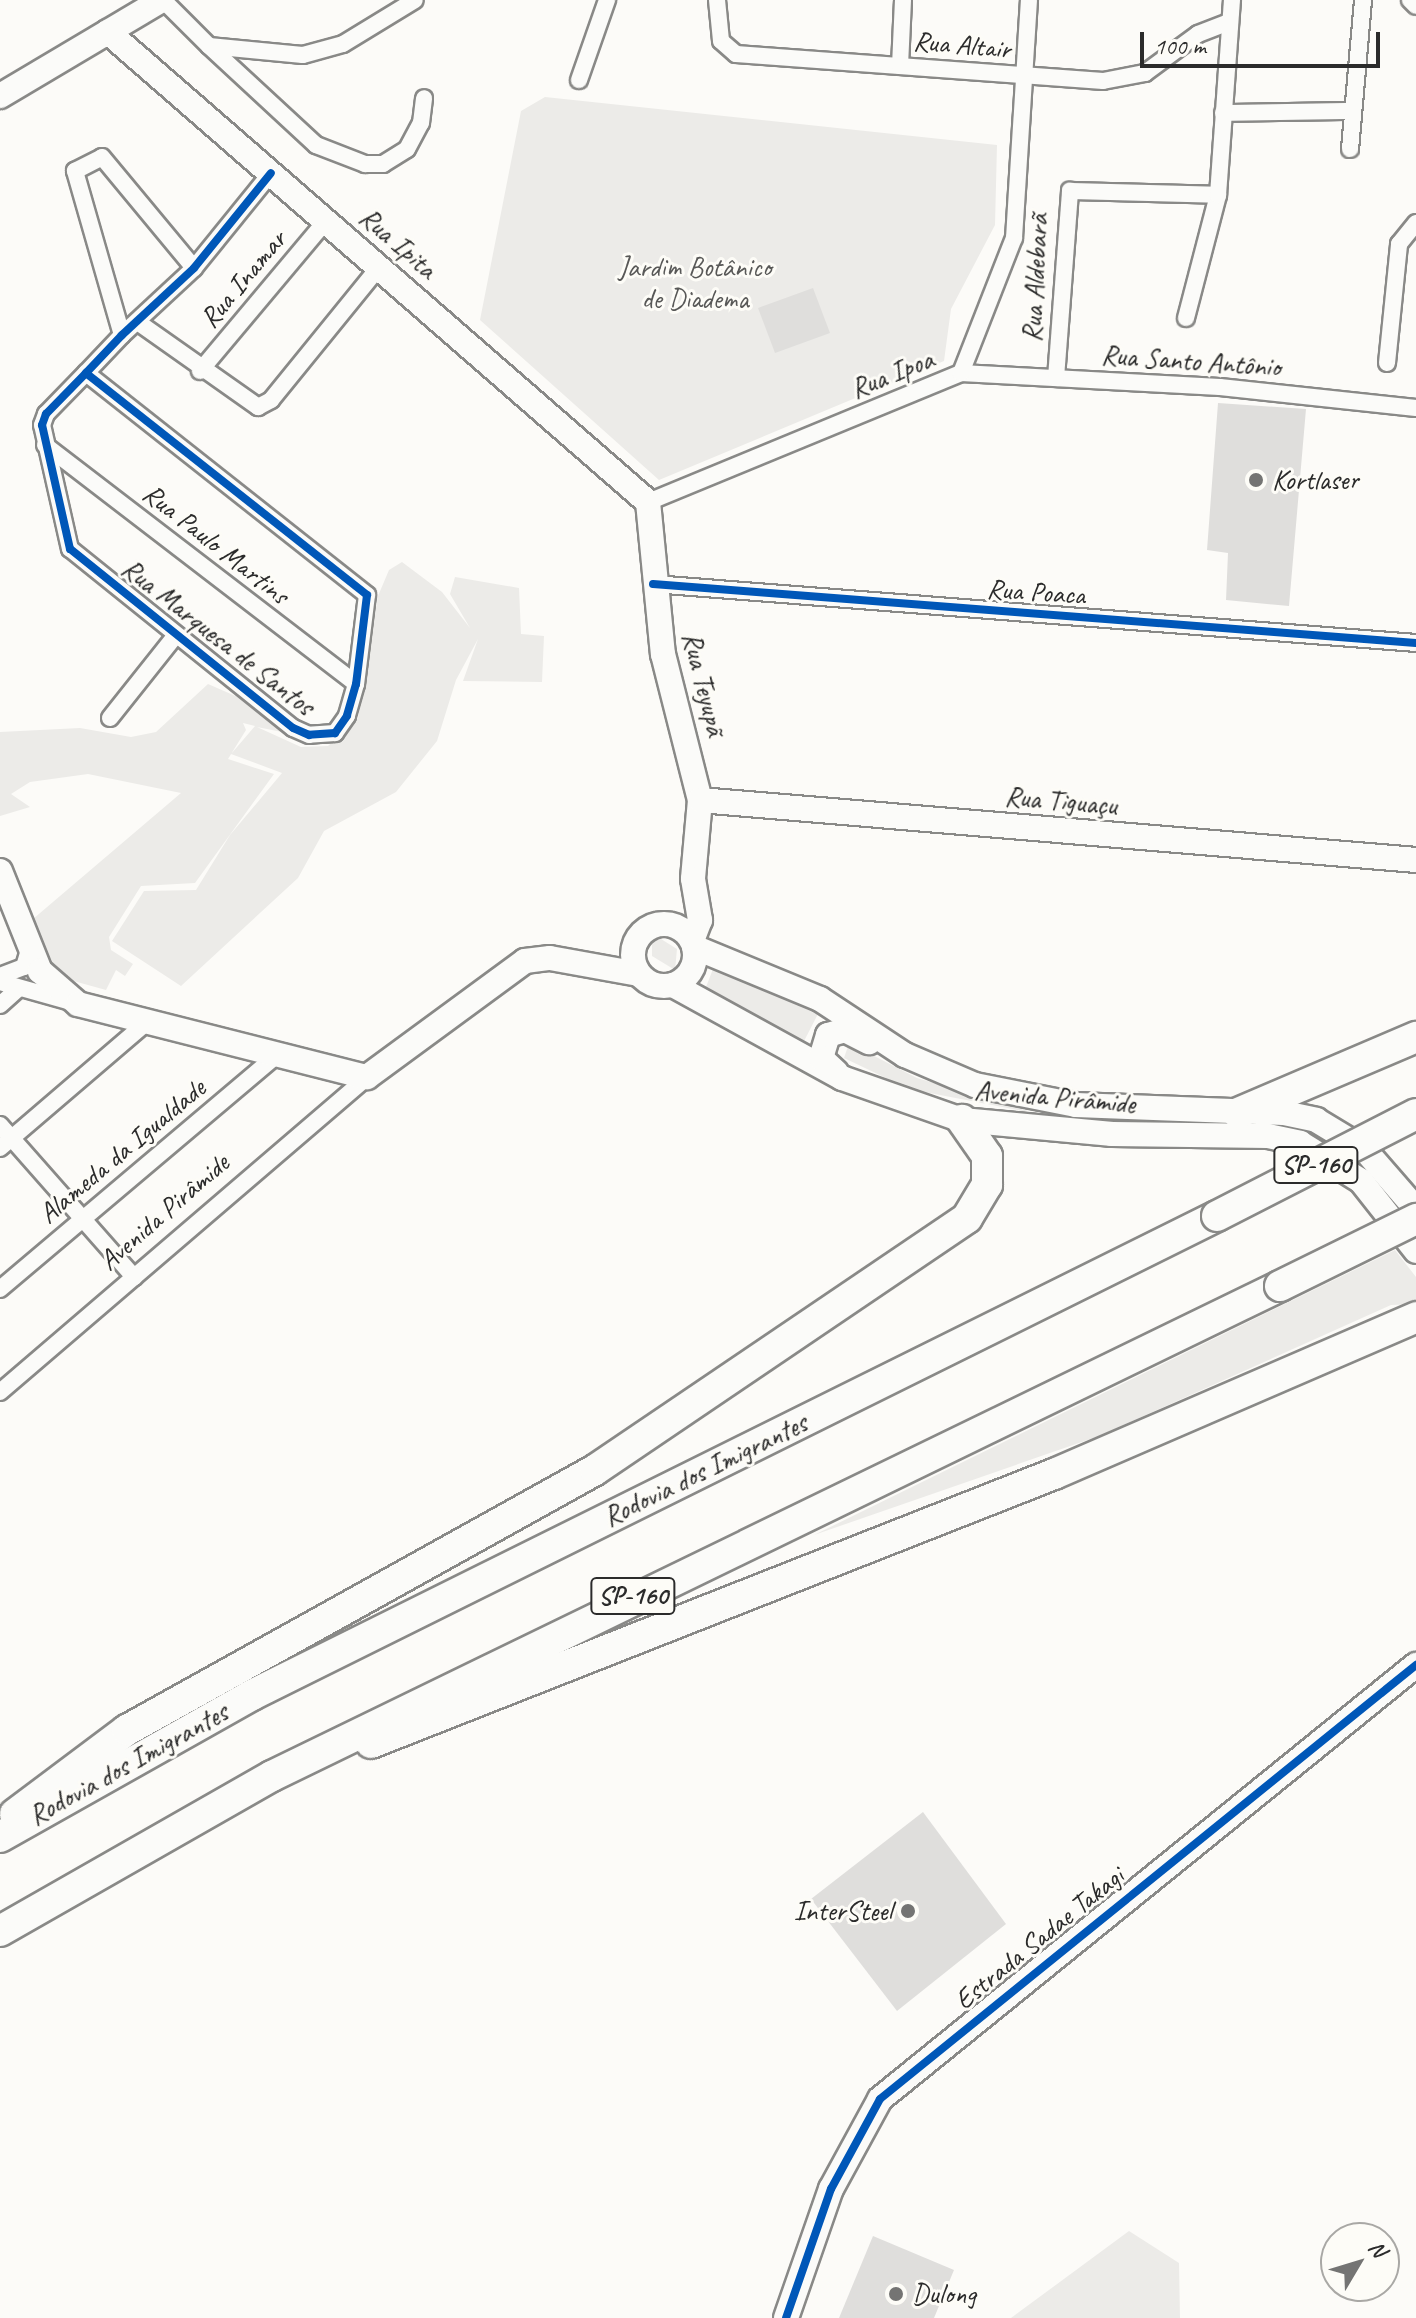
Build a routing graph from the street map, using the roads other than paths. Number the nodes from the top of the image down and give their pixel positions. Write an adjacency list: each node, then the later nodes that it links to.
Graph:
1 (162, 0): 12 (main road); 13 (street)
2 (415, 0): 13 (street)
3 (607, 0): 16 (street)
4 (717, 0): 14 (street, Rua Altair)
5 (903, 0): 14 (street)
6 (1029, 0): 15 (street, Rua Ipoa)
7 (1232, 0): 11 (street)
8 (1363, 0): 19 (street)
9 (1410, 0): 10 (street)
10 (1416, 6)
11 (1230, 22): 15 (street, Rua Altair); 20 (street)
12 (108, 32): 17 (main road); 22 (main road, Rua Ipita)
13 (209, 46): 18 (street)
14 (900, 66): 15 (street, Rua Altair)
15 (1023, 77): 34 (street, Rua Ipoa)
16 (579, 80)
17 (0, 96)
18 (424, 98)
19 (1352, 111): 20 (street); 21 (street)
20 (1223, 113): 23 (street)
21 (1350, 149)
22 (271, 173): 24 (main road, Rua Ipita); 27 (street)
23 (1218, 195): 28 (street); 35 (street, Rua Aldebarã)
24 (326, 221): 26 (main road, Rua Ipita); 32 (street, Rua Inamar)
25 (1416, 223): 31 (street)
26 (379, 267): 32 (street); 38 (main road, Rua Ipita)
27 (194, 268): 29 (street); 30 (street)
28 (1186, 318)
29 (139, 323): 30 (street); 32 (street)
30 (122, 335): 33 (street)
31 (1387, 363)
32 (200, 371)
33 (86, 373): 37 (street); 42 (street, Rua Marquesa de Santos)
34 (961, 373): 35 (street, Rua Santo Antônio); 38 (street, Rua Ipoa)
35 (1056, 378): 36 (street, Rua Santo Antônio)
36 (1416, 408)
37 (45, 445): 40 (street, Rua Marquesa de Santos); 42 (street, Rua Paulo Martins)
38 (648, 502): 39 (main road, Rua Teyupã)
39 (653, 584): 41 (street, Rua Poaca); 44 (main road, Rua Teyupã)
40 (176, 635): 42 (street, Rua Marquesa de Santos); 43 (street)
41 (1416, 643)
42 (356, 684)
43 (110, 718)
44 (700, 800): 45 (main road, Rua Tiguaçu); 47 (main road, Rua Teyupã)
45 (1416, 860)
46 (0, 871): 51 (main road)
47 (693, 879): 48 (main road, Rua Teyupã); 49 (main road, Rua Teyupã)
48 (672, 924): 49 (main road); 50 (main road)
49 (693, 943): 56 (main road); 63 (main road, Avenida Pirâmide)
50 (633, 949): 52 (main road); 53 (main road)
51 (29, 950): 54 (street); 58 (main road)
52 (597, 964): 53 (main road); 64 (main road)
53 (639, 974): 56 (main road)
54 (0, 976)
55 (0, 982): 57 (street)
56 (673, 985): 65 (main road, Avenida Pirâmide)
57 (18, 989): 58 (street); 59 (street)
58 (78, 1004): 60 (main road)
59 (0, 1005)
60 (148, 1021): 62 (main road); 70 (street)
61 (1416, 1037): 66 (highway)
62 (278, 1054): 64 (main road); 72 (street, Alameda da Igualdade)
63 (933, 1070): 65 (main road); 66 (main road, Avenida Pirâmide)
64 (367, 1077): 75 (street, Avenida Pirâmide)
65 (842, 1078): 68 (main road, Avenida Pirâmide)
66 (1238, 1113): 71 (main road, Avenida Pirâmide)
67 (1416, 1114): 82 (highway, Rodovia dos Imigrantes / SP-160, bridge)
68 (962, 1120): 74 (main road, Avenida Pirâmide); 81 (highway)
69 (0, 1125): 70 (street)
70 (6, 1144): 72 (street)
71 (1416, 1209)
72 (82, 1218): 75 (street); 76 (street, Alameda da Igualdade)
73 (1416, 1219): 80 (highway, SP-160, bridge)
74 (1416, 1251)
75 (134, 1277): 78 (street, Avenida Pirâmide)
76 (0, 1289)
77 (1416, 1317): 80 (highway)
78 (0, 1392)
79 (1416, 1665): 84 (main road, Estrada Sadae Takagi)
80 (337, 1744): 83 (highway, SP-160)
81 (0, 1829)
82 (0, 1837)
83 (0, 1931)
84 (786, 2318)

